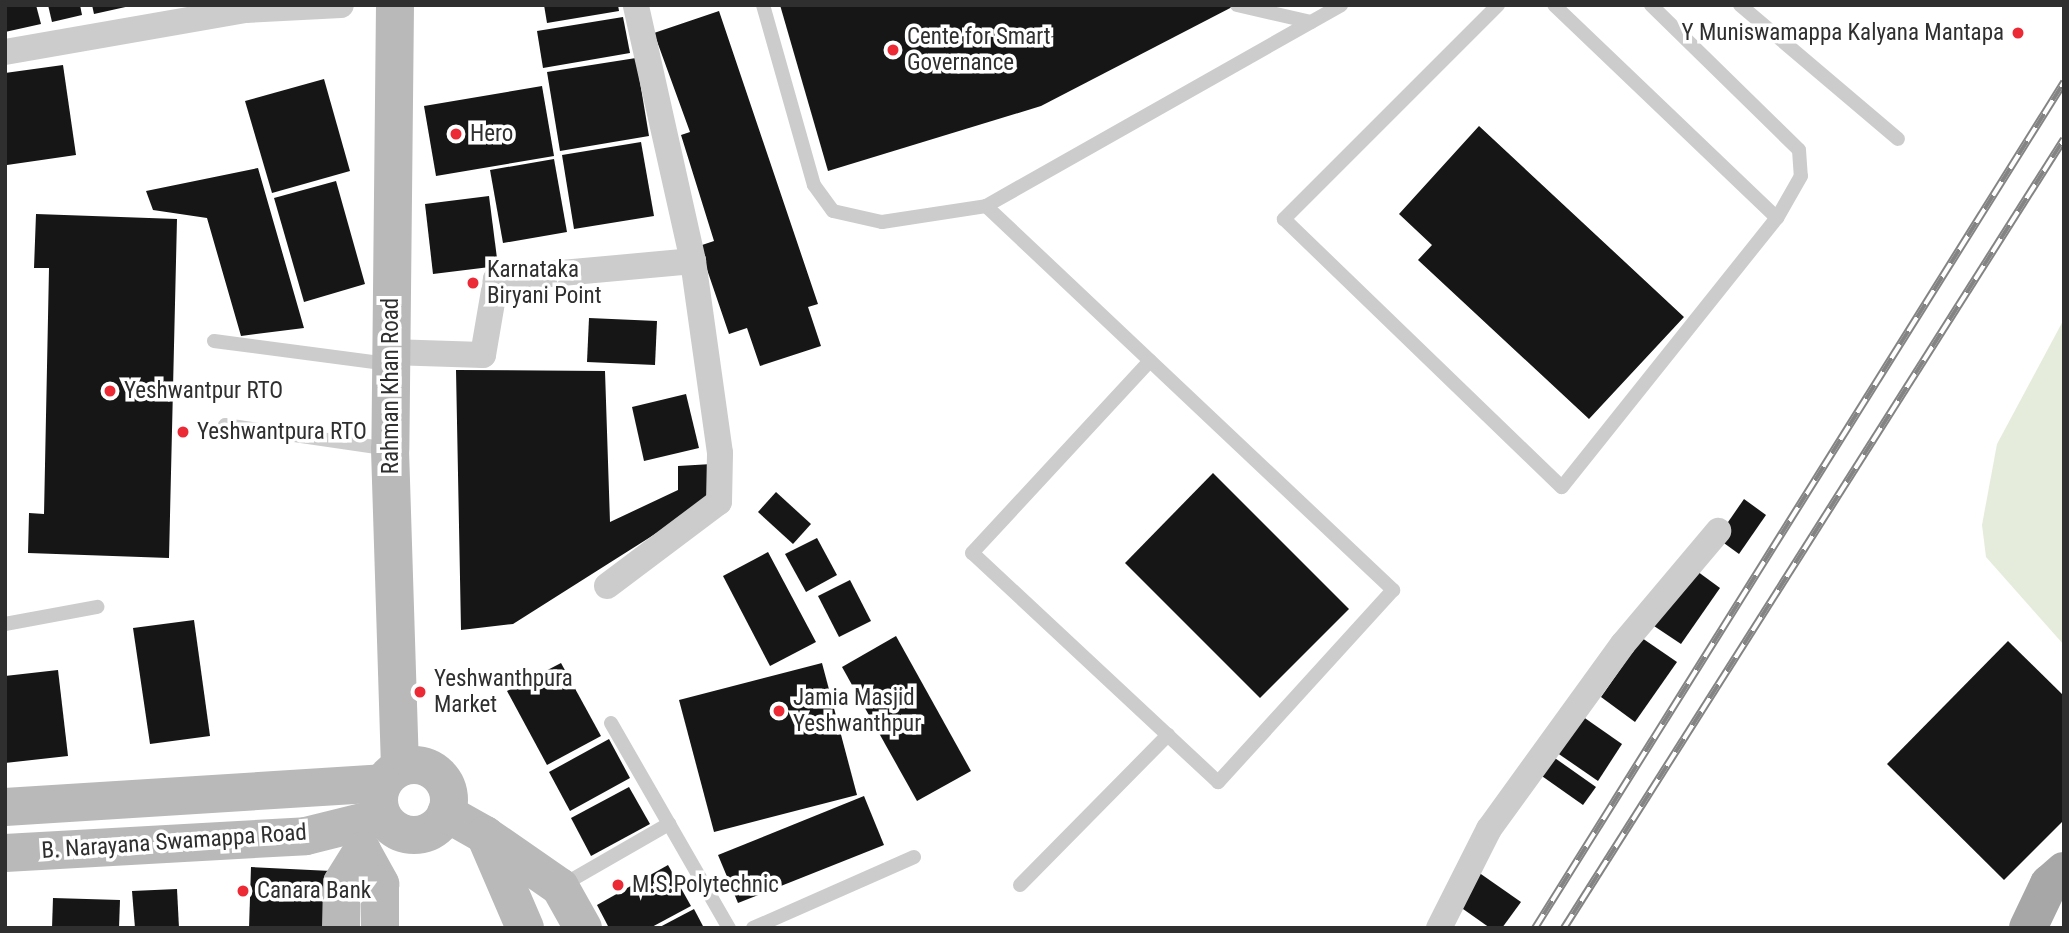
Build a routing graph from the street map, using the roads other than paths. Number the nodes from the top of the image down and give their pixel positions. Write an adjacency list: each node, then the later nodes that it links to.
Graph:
1 (341, 5): 11 (street)
2 (395, 5): 19 (street, Rahman Khan Road)
3 (636, 5): 17 (street)
4 (763, 5): 15 (lane)
5 (1237, 5): 12 (lane)
6 (1341, 5): 12 (lane)
7 (1498, 5): 16 (lane)
8 (1553, 5): 16 (lane)
9 (1651, 5): 16 (lane)
10 (1740, 5): 14 (lane)
11 (245, 7): 13 (street)
12 (1311, 22): 15 (lane)
13 (5, 52)
14 (1898, 139)
15 (986, 206): 20 (lane)
16 (1777, 218)
17 (693, 261): 19 (street); 24 (street)
18 (214, 341): 19 (lane)
19 (391, 358): 22 (street, Rahman Khan Road)
20 (1150, 361): 28 (lane); 28 (lane)
21 (225, 425): 22 (lane)
22 (390, 449): 29 (street, Rahman Khan Road)
23 (1718, 531): 48 (street)
24 (607, 586)
25 (97, 607): 26 (lane)
26 (5, 624)
27 (611, 723): 32 (lane)
28 (1168, 735): 38 (lane)
29 (388, 798): 30 (street, B. Narayana Swamappa Road); 31 (street); 31 (street); 34 (street); 35 (street, B. Narayana Swamappa Road)
30 (5, 807)
31 (446, 813): 33 (street)
32 (669, 824): 39 (lane); 46 (lane)
33 (485, 835): 39 (street); 43 (street); 44 (street)
34 (362, 851): 40 (street); 41 (street); 42 (street)
35 (5, 853)
36 (914, 857): 47 (lane)
37 (2064, 871): 49 (main road)
38 (1020, 885)
39 (560, 887): 45 (street)
40 (341, 928)
41 (361, 928)
42 (380, 928)
43 (525, 928)
44 (557, 928)
45 (583, 928)
46 (729, 928)
47 (754, 928)
48 (1439, 928)
49 (2028, 928)

